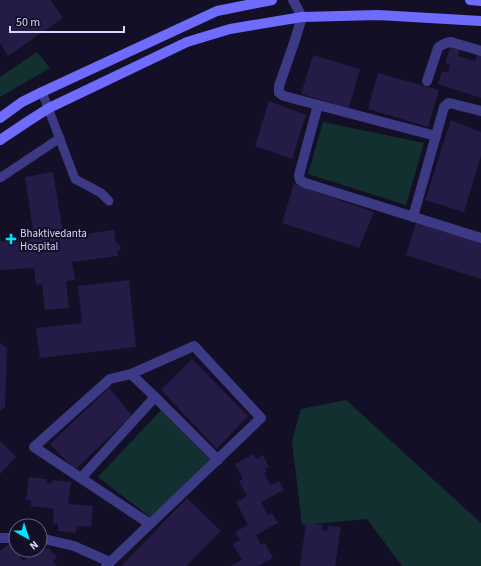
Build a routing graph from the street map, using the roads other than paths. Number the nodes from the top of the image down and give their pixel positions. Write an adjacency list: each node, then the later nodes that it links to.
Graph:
1 (272, 0): 9 (main road)
2 (293, 0): 5 (street)
3 (470, 0): 4 (main road)
4 (481, 1)
5 (302, 17): 6 (main road); 10 (street); 11 (main road)
6 (481, 21)
7 (481, 51): 8 (street)
8 (427, 81)
9 (42, 92): 11 (lane); 13 (main road)
10 (318, 105): 14 (street); 19 (street)
11 (49, 108): 15 (lane); 16 (main road)
12 (481, 111): 14 (street)
13 (0, 118)
14 (436, 136): 19 (street)
15 (60, 138): 17 (lane); 18 (lane)
16 (0, 140)
17 (0, 178)
18 (109, 201)
19 (413, 217): 20 (street)
20 (481, 238)
21 (131, 374): 22 (street); 23 (street); 24 (street)
22 (155, 397): 23 (street); 24 (street)
23 (218, 460): 25 (street)
24 (81, 478): 25 (street)
25 (150, 524): 27 (street)
26 (48, 540): 27 (street)
27 (108, 564)

